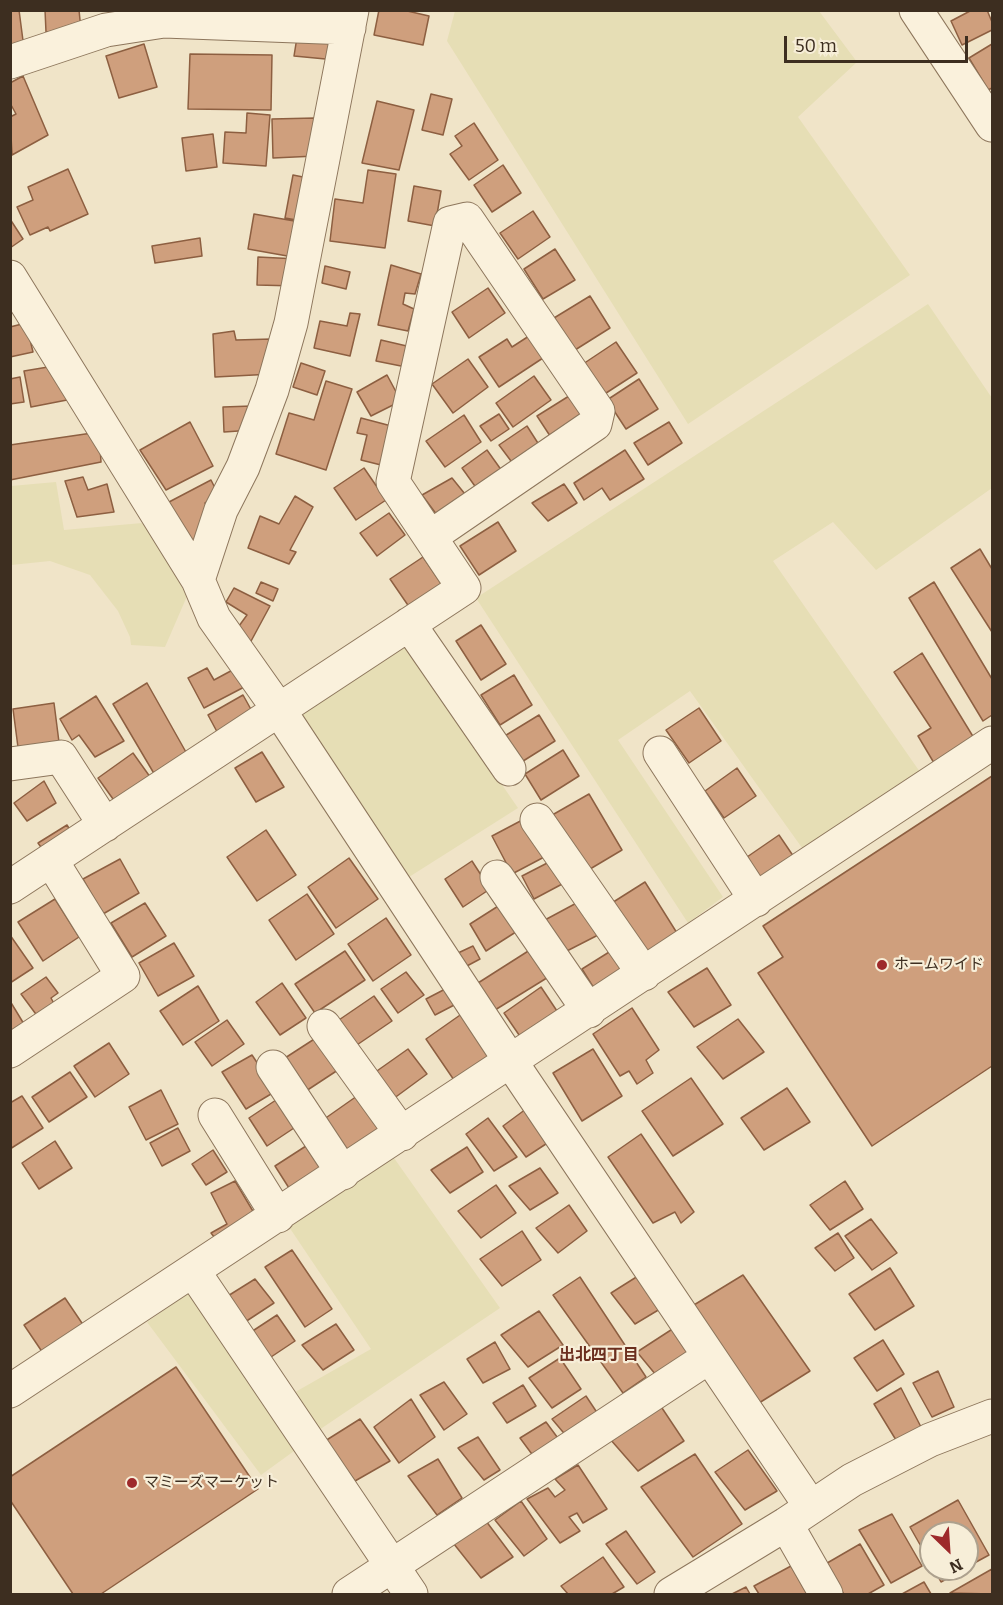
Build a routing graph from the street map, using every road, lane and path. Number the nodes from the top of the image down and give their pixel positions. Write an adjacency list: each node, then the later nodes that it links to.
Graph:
1 (916, 10): 5 (street)
2 (350, 19): 3 (street); 8 (street)
3 (90, 23): 4 (street)
4 (10, 62)
5 (993, 125)
6 (10, 277): 8 (street)
7 (430, 537): 7 (street); 9 (street)
8 (198, 580): 10 (street)
9 (409, 624): 10 (street); 14 (street)
10 (279, 710): 16 (street); 25 (street)
11 (993, 743): 20 (street)
12 (660, 753): 20 (street)
13 (10, 764): 16 (street)
14 (509, 769)
15 (537, 820): 21 (street)
16 (105, 825): 17 (street)
17 (51, 860): 19 (street); 24 (street)
18 (497, 877): 22 (street)
19 (10, 887)
20 (756, 900): 21 (street)
21 (644, 974): 22 (street)
22 (589, 1011): 25 (street)
23 (324, 1026): 28 (street)
24 (10, 1051)
25 (511, 1062): 28 (street); 32 (street)
26 (273, 1067): 29 (street)
27 (215, 1115): 30 (street)
28 (402, 1134): 29 (street)
29 (343, 1173): 30 (street)
30 (278, 1216): 31 (street)
31 (194, 1272): 33 (street); 36 (street)
32 (709, 1357): 35 (street); 36 (street)
33 (10, 1391)
34 (991, 1420): 35 (street)
35 (798, 1516): 39 (street); 40 (street)
36 (392, 1566): 37 (street); 38 (street)
37 (349, 1594)
38 (411, 1594)
39 (671, 1594)
40 (826, 1594)

